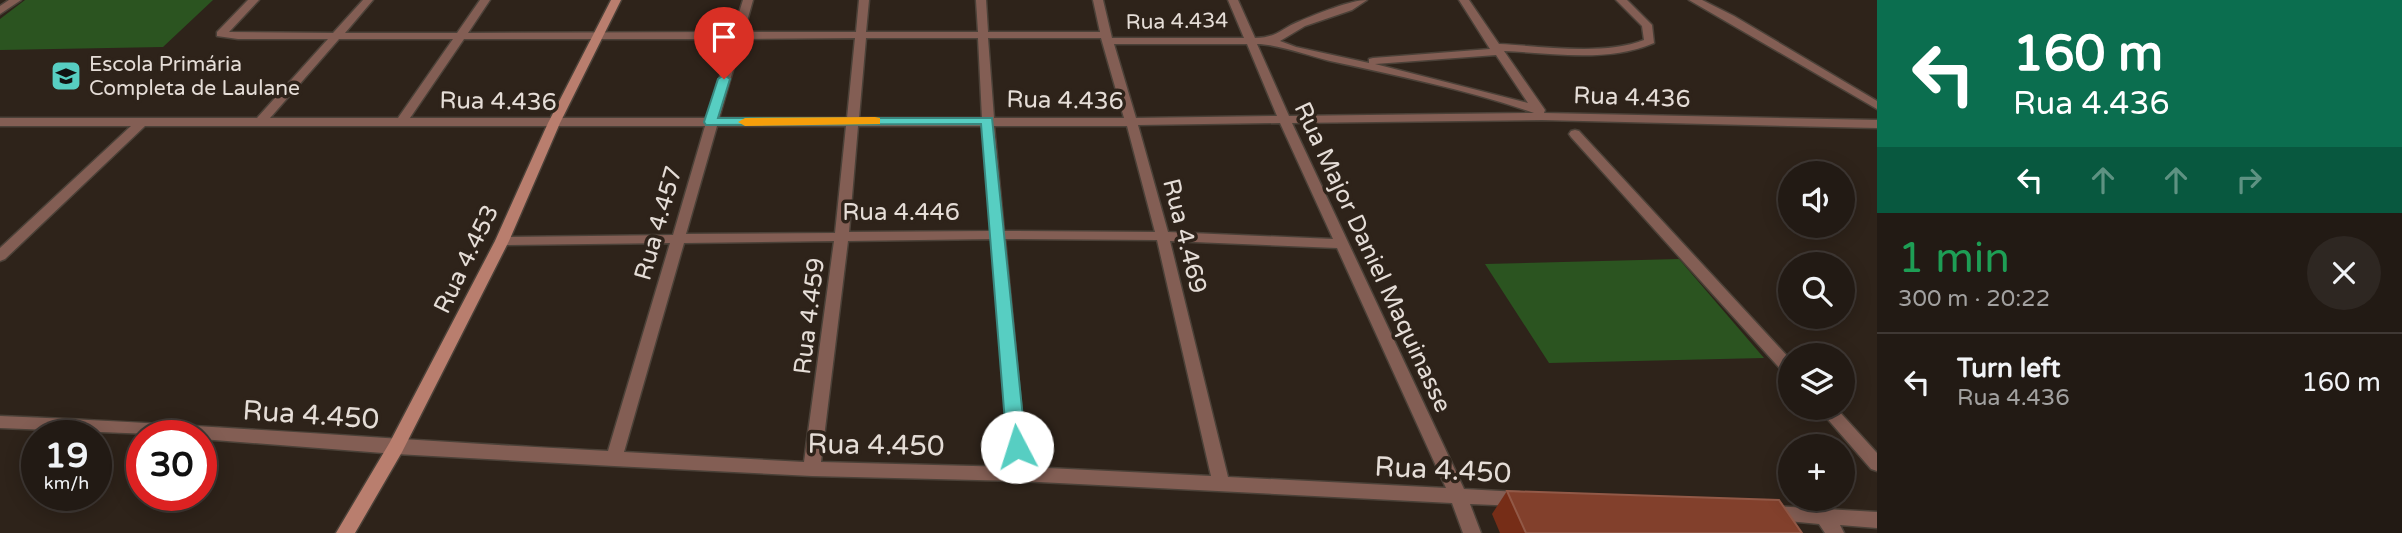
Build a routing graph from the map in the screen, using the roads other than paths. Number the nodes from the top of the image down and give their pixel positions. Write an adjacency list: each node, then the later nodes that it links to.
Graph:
1 (16, 0): 15 (street)
2 (254, 0): 16 (street, Rua 4.434)
3 (368, 0): 16 (street)
4 (485, 0): 18 (street)
5 (616, 0): 20 (street, Rua 4.453)
6 (748, 0): 21 (street, Rua 4.457)
7 (864, 0): 19 (street, Rua 4.459)
8 (981, 0): 17 (street)
9 (1098, 0): 22 (street, Rua 4.469)
10 (1233, 0): 23 (street, Rua Major Daniel Maquinasse)
11 (1362, 0): 24 (street)
12 (1464, 0): 25 (street)
13 (1621, 0): 25 (street)
14 (1694, 0): 27 (street)
15 (0, 11)
16 (339, 34): 18 (street, Rua 4.434); 31 (street)
17 (984, 34): 19 (street, Rua 4.434); 22 (street, Rua 4.434); 29 (street)
18 (459, 36): 20 (street, Rua 4.434); 32 (street)
19 (859, 36): 21 (street, Rua 4.434); 33 (street, Rua 4.459)
20 (598, 37): 21 (street, Rua 4.434); 38 (street, Rua 4.453)
21 (737, 37): 36 (street, Rua 4.457)
22 (1105, 38): 23 (street, Rua 4.434); 37 (street, Rua 4.469)
23 (1248, 40): 24 (street, Rua 4.434); 34 (street, Rua Major Daniel Maquinasse)
24 (1272, 41): 26 (street, Rua 4.434)
25 (1495, 49): 26 (street); 28 (street)
26 (1356, 62): 28 (street)
27 (1877, 106)
28 (1540, 113): 34 (street, Rua 4.436); 39 (street, Rua 4.436)
29 (988, 120): 33 (street, Rua 4.436); 37 (street, Rua 4.436); 42 (street)
30 (143, 121): 31 (street, Rua 4.436); 35 (street, Rua 4.436); 47 (street)
31 (261, 121): 32 (street, Rua 4.436)
32 (402, 121): 38 (street, Rua 4.436)
33 (851, 121): 36 (street, Rua 4.436); 41 (street, Rua 4.459)
34 (1284, 121): 37 (street, Rua 4.436); 46 (street, Rua Major Daniel Maquinasse)
35 (0, 122)
36 (710, 122): 38 (street, Rua 4.436); 44 (street, Rua 4.457)
37 (1132, 122): 43 (street, Rua 4.469)
38 (554, 123): 45 (street, Rua 4.453)
39 (1877, 124)
40 (1575, 134): 48 (street)
41 (842, 235): 42 (street, Rua 4.446); 44 (street, Rua 4.446); 54 (street, Rua 4.459)
42 (999, 235): 43 (street, Rua 4.446); 55 (street)
43 (1161, 236): 46 (street, Rua 4.446); 56 (street, Rua 4.469)
44 (678, 239): 45 (street, Rua 4.446); 52 (street, Rua 4.457)
45 (502, 241): 51 (street, Rua 4.453)
46 (1342, 244): 57 (street, Rua Major Daniel Maquinasse)
47 (0, 256)
48 (1778, 356)
49 (1837, 420): 53 (street)
50 (0, 422): 51 (street, Rua 4.450)
51 (396, 447): 52 (street, Rua 4.450); 62 (street, Rua 4.453)
52 (614, 459): 54 (street, Rua 4.450)
53 (1877, 464)
54 (812, 469): 55 (street, Rua 4.450)
55 (1019, 474): 56 (street, Rua 4.450)
56 (1220, 484): 57 (street, Rua 4.450)
57 (1458, 495): 58 (street, Rua 4.450); 63 (street, Rua Major Daniel Maquinasse)
58 (1540, 500)
59 (1757, 514): 60 (street)
60 (1824, 517): 61 (street); 64 (street)
61 (1877, 520)
62 (345, 533)
63 (1472, 533)
64 (1835, 533)

